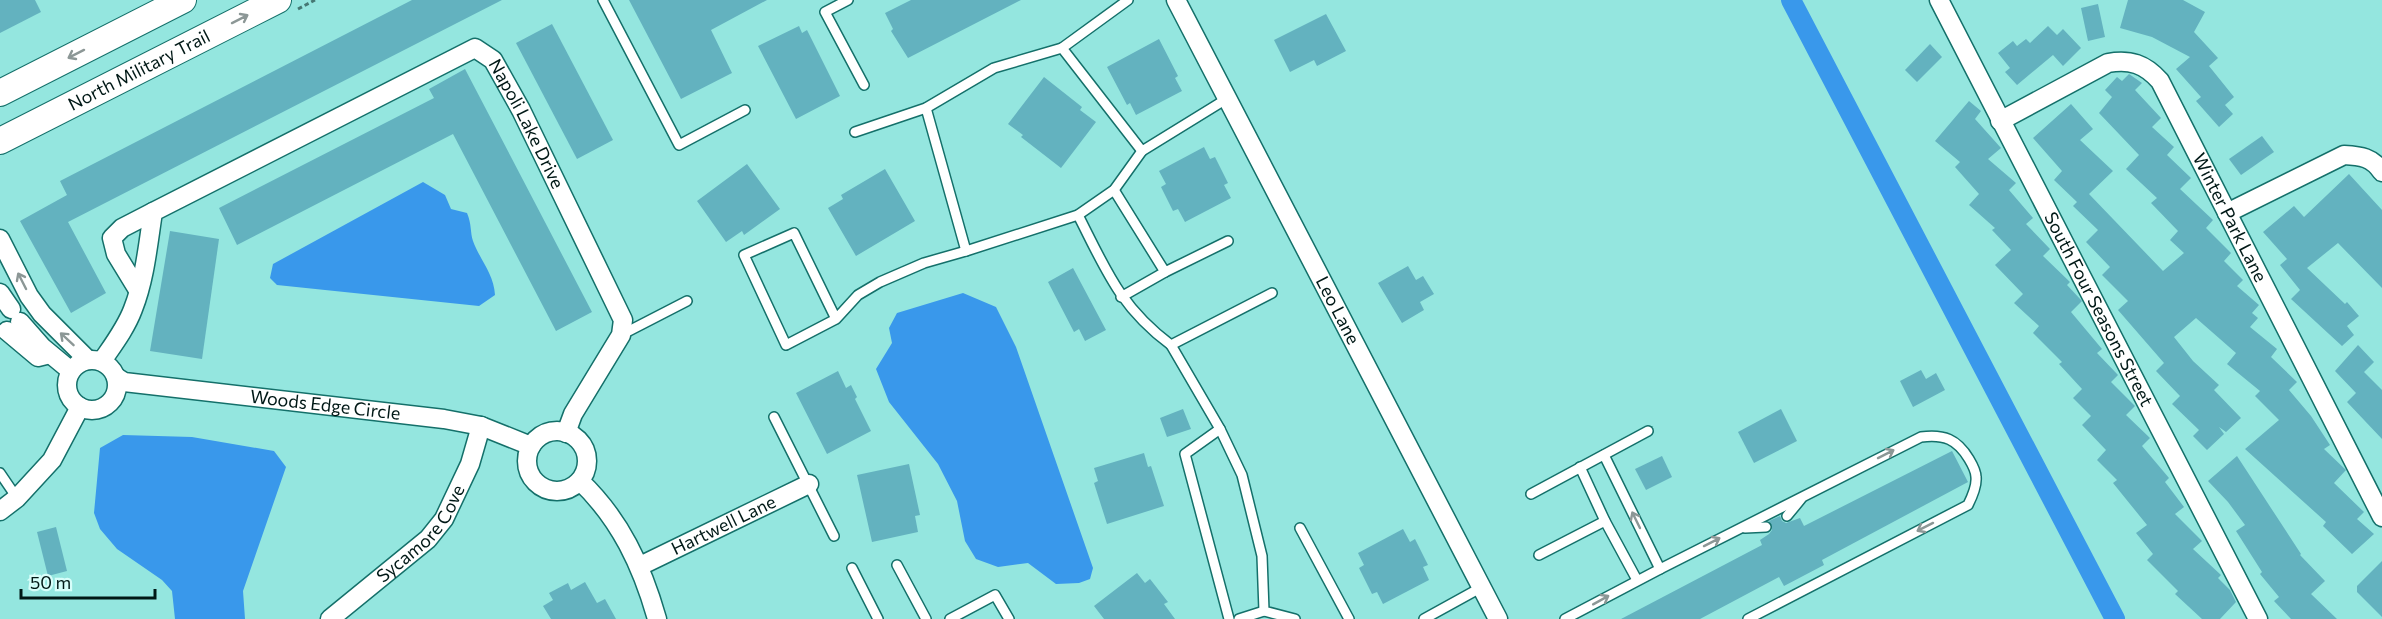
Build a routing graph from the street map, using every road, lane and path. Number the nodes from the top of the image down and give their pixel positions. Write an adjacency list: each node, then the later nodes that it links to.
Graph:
1 (183, 0): 10 (main road, one-way to 10)
2 (278, 0): 16 (main road, North Military Trail, one-way to 2)
3 (603, 0): 13 (lane)
4 (848, 0): 9 (lane)
5 (1128, 0): 8 (lane)
6 (1176, 0): 11 (street, Leo Lane)
7 (1939, 0): 14 (street, South Four Seasons Street)
8 (1062, 48): 12 (lane); 17 (lane)
9 (864, 85)
10 (0, 93)
11 (1228, 98): 17 (lane); 71 (street, Leo Lane)
12 (927, 108): 15 (lane); 25 (lane)
13 (745, 110)
14 (2000, 121): 21 (street, Winter Park Lane); 87 (street, South Four Seasons Street)
15 (855, 132)
16 (0, 141)
17 (1142, 151): 19 (lane)
18 (2382, 172): 21 (street)
19 (1114, 190): 22 (lane); 26 (lane)
20 (153, 212): 27 (street); 27 (street, Napoli Lake Drive); 35 (street, Napoli Lake Drive)
21 (2227, 213): 59 (street, Winter Park Lane)
22 (1078, 215): 25 (lane); 30 (lane)
23 (0, 239): 34 (street, one-way to 23)
24 (1228, 241): 26 (lane)
25 (966, 251): 32 (lane)
26 (1165, 272): 30 (lane)
27 (138, 290): 39 (street)
28 (0, 293): 33 (street)
29 (1272, 293): 37 (lane)
30 (1121, 297): 37 (lane)
31 (687, 301): 35 (lane)
32 (836, 319): 32 (lane)
33 (13, 320): 36 (street); 38 (street)
34 (47, 320): 36 (street); 39 (street, one-way to 34)
35 (621, 335): 47 (street)
36 (32, 336): 38 (street)
37 (1171, 345): 45 (lane)
38 (50, 354): 40 (street)
39 (95, 360): 40 (street); 41 (street)
40 (70, 371): 42 (street)
41 (116, 377): 42 (street); 44 (street, Woods Edge Circle)
42 (80, 407): 56 (street)
43 (774, 417): 53 (lane)
44 (481, 426): 48 (street, Woods Edge Circle); 73 (street, Sycamore Cove)
45 (1220, 429): 72 (lane); 79 (lane)
46 (1648, 431): 49 (lane)
47 (566, 433): 48 (street); 52 (street)
48 (531, 446): 52 (street)
49 (1604, 455): 50 (lane); 69 (lane, one-way to 49)
50 (1581, 467): 54 (lane); 60 (lane)
51 (0, 473): 56 (lane)
52 (580, 481): 67 (street)
53 (809, 484): 64 (lane); 67 (street, Hartwell Lane)
54 (1531, 494)
55 (1803, 496): 58 (lane); 63 (lane); 86 (lane, one-way to 86)
56 (17, 498): 57 (street)
57 (0, 512)
58 (1787, 516)
59 (2382, 517)
60 (1605, 521): 65 (lane); 70 (lane)
61 (1766, 527): 63 (lane)
62 (1300, 528): 82 (lane)
63 (1739, 529): 69 (lane, one-way to 63)
64 (834, 536)
65 (1539, 555)
66 (897, 565): 76 (lane)
67 (640, 566): 74 (street)
68 (852, 568): 75 (lane)
69 (1660, 569): 70 (lane)
70 (1637, 580): 85 (lane, one-way to 70)
71 (1482, 587): 83 (lane); 84 (street, Leo Lane)
72 (1264, 611): 80 (lane); 81 (lane)
73 (330, 619)
74 (657, 619)
75 (878, 619)
76 (926, 619)
77 (950, 619): 78 (lane)
78 (1009, 619)
79 (1229, 619)
80 (1239, 619)
81 (1295, 619)
82 (1349, 619)
83 (1424, 619)
84 (1498, 619)
85 (1565, 619)
86 (1748, 619)
87 (2259, 619)

